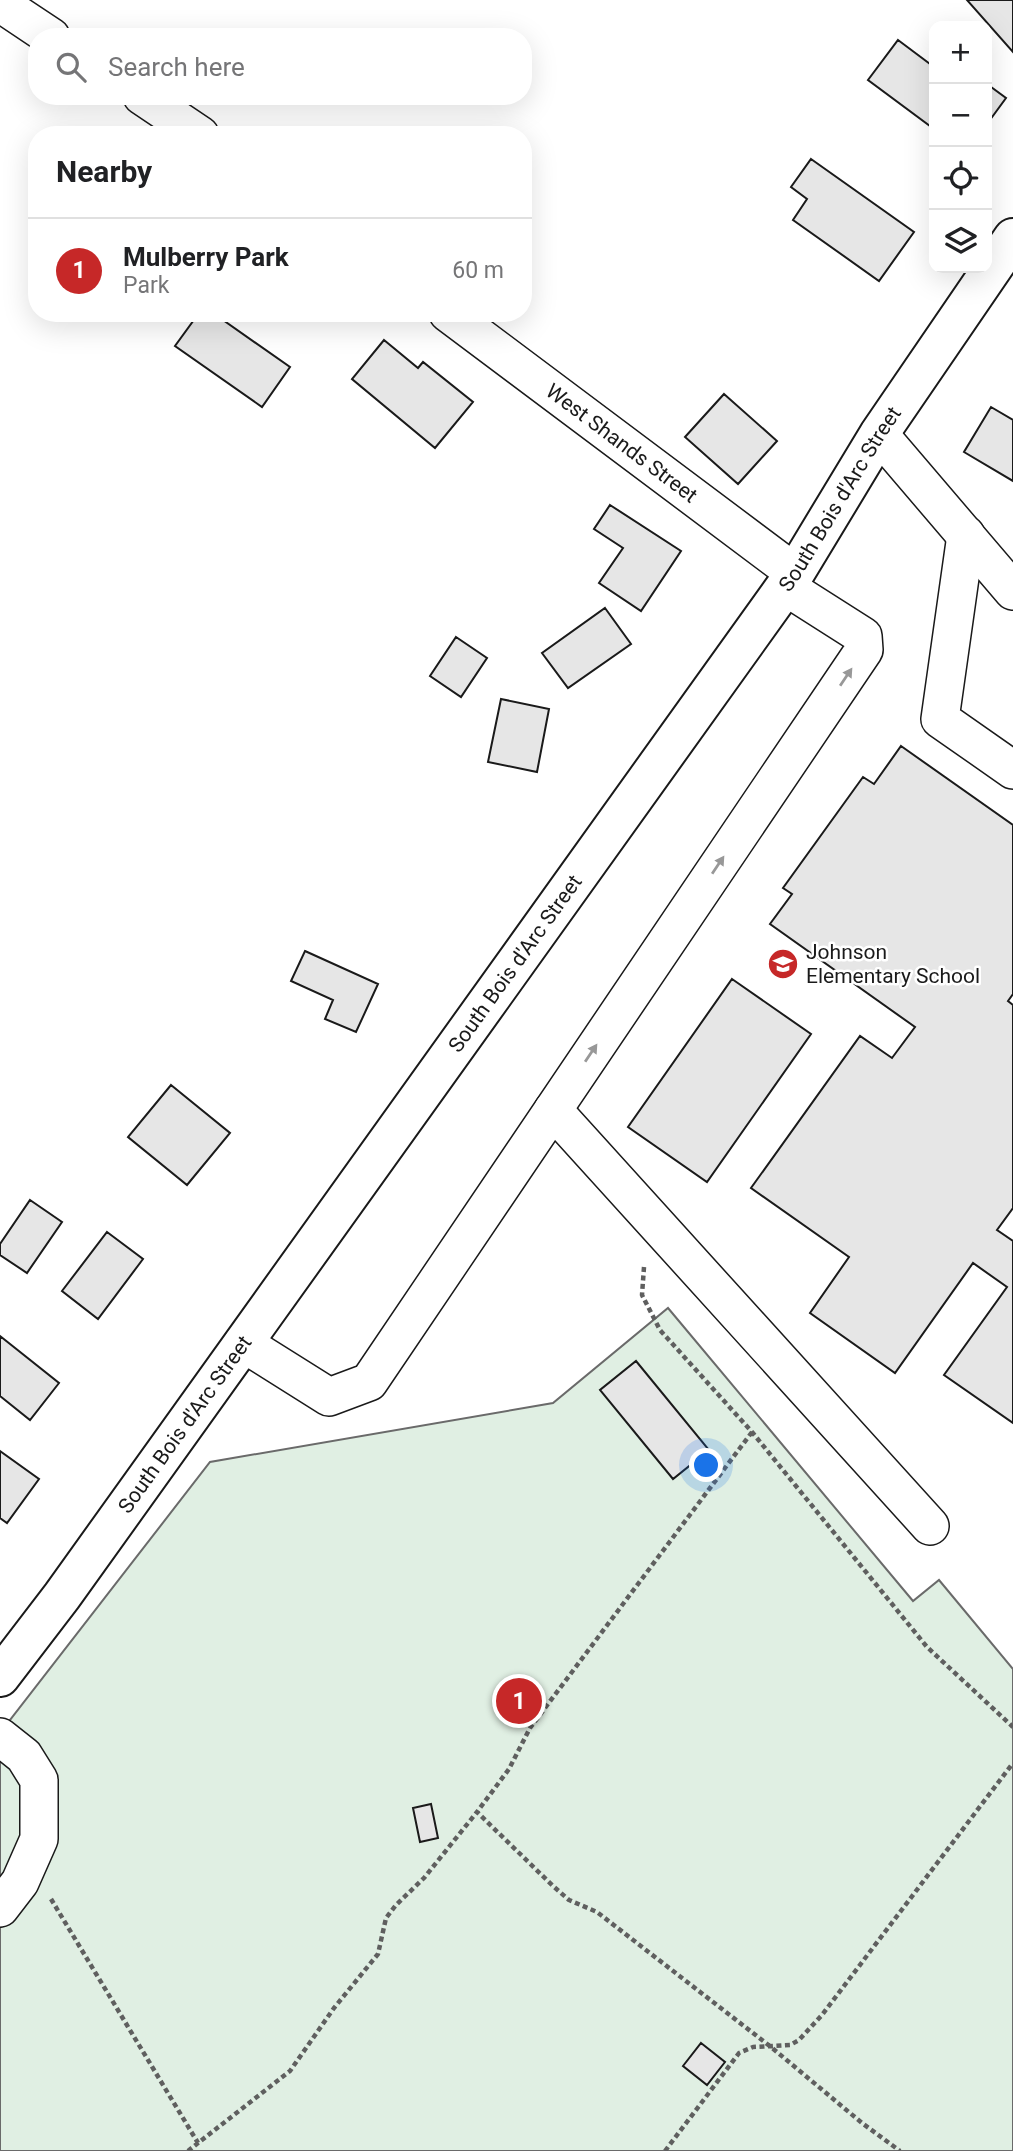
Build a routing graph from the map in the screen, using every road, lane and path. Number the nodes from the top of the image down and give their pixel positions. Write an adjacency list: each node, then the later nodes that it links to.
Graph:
1 (0, 3): 2 (street)
2 (38, 28)
3 (155, 105): 4 (street)
4 (187, 126)
5 (1013, 238): 7 (main road, South Bois d'Arc Street)
6 (460, 322): 9 (street, West Shands Street)
7 (879, 435): 8 (street); 9 (main road, South Bois d'Arc Street)
8 (966, 535): 10 (street); 11 (street)
9 (790, 580): 12 (street, West Shands Street, one-way to 9); 14 (main road, South Bois d'Arc Street)
10 (1013, 591)
11 (1013, 770)
12 (553, 1110): 14 (street); 16 (street)
13 (644, 1266): 15 (path)
14 (243, 1343): 17 (main road, South Bois d'Arc Street)
15 (752, 1432): 18 (path); 21 (path)
16 (930, 1526)
17 (0, 1677)
18 (1013, 1727)
19 (0, 1737): 22 (street)
20 (1013, 1763): 24 (path)
21 (477, 1812): 24 (path); 25 (path)
22 (27, 1865): 23 (street); 25 (path)
23 (0, 1908)
24 (771, 2047): 27 (path); 28 (path)
25 (198, 2143): 26 (path)
26 (188, 2151)
27 (665, 2151)
28 (900, 2151)

